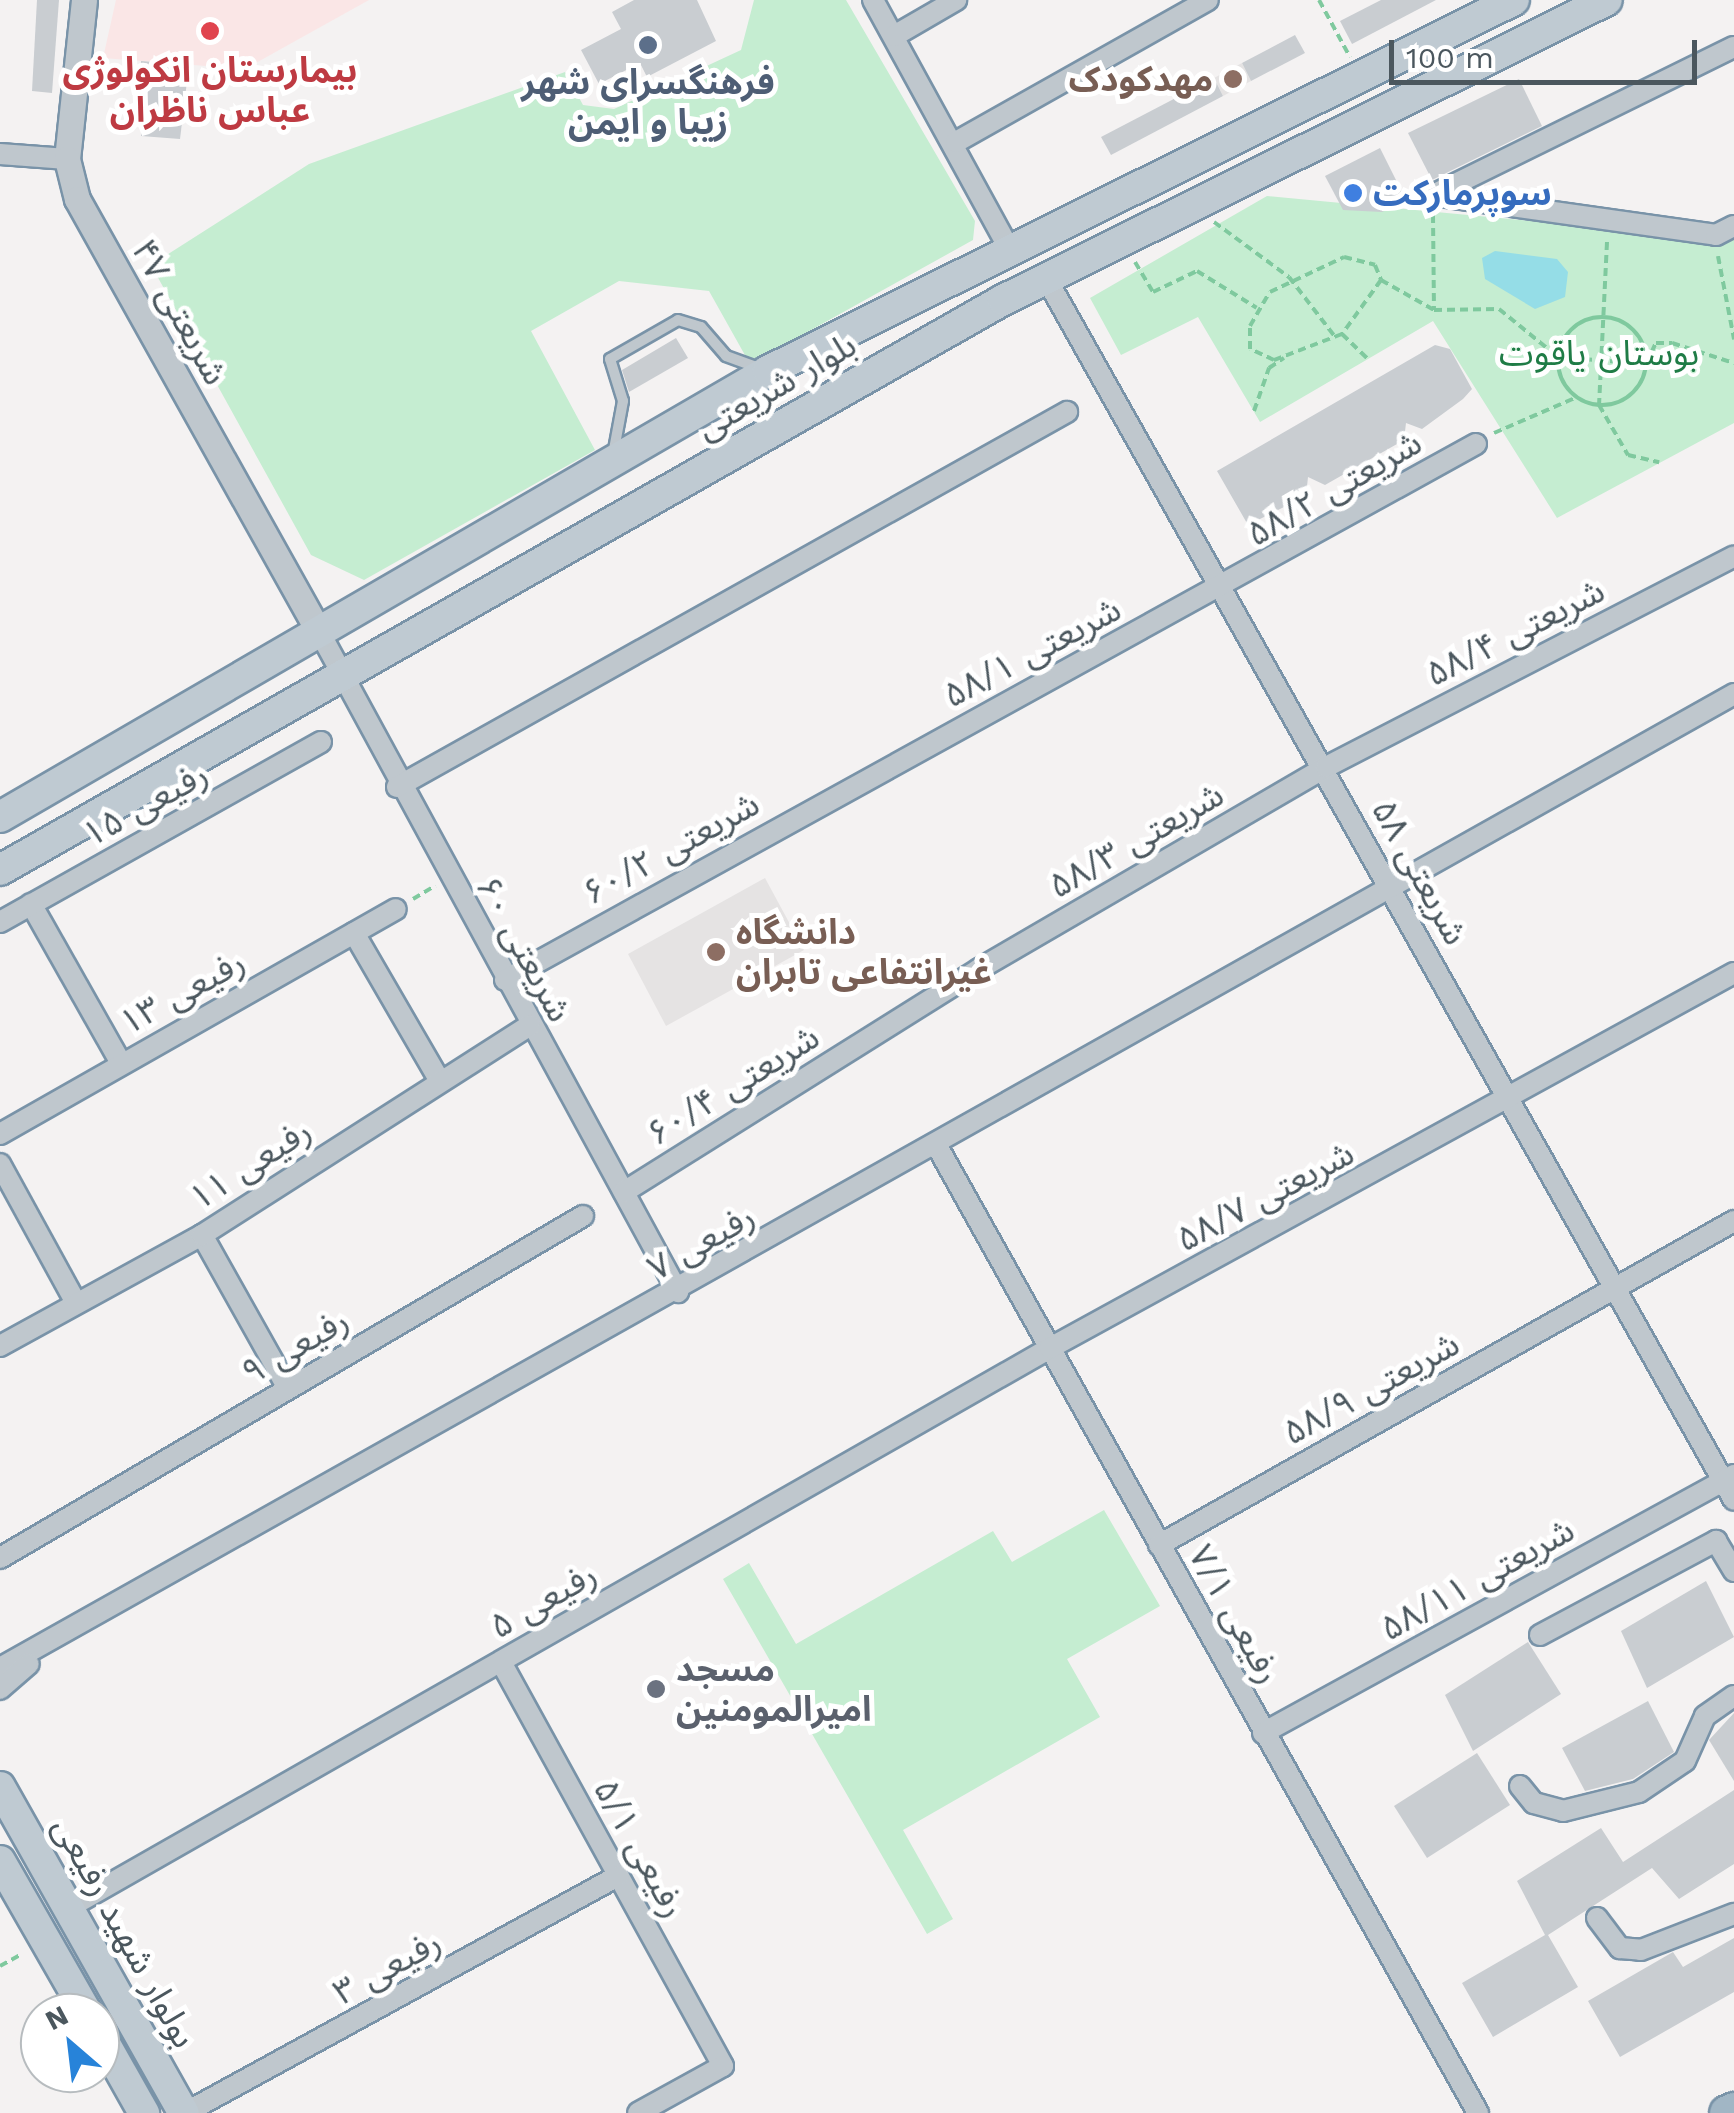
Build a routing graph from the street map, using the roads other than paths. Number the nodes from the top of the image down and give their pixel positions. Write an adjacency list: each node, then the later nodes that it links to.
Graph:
1 (84, 0): 11 (street, شریعتی ۴۷)
2 (874, 0): 7 (street)
3 (956, 0): 7 (street)
4 (1208, 0): 9 (street)
5 (1514, 0): 13 (main road, بلوار شریعتی)
6 (1607, 0): 14 (main road, بلوار شریعتی)
7 (894, 36): 9 (street)
8 (1734, 46): 12 (street)
9 (956, 142): 13 (street)
10 (0, 154): 11 (street)
11 (67, 159): 21 (street, شریعتی ۴۷)
12 (1725, 230)
13 (1007, 244): 15 (main road, بلوار شریعتی)
14 (1046, 278): 20 (street, شریعتی ۵۸); 22 (main road, بلوار شریعتی)
15 (768, 371): 18 (main road, بلوار شریعتی); 18 (lane)
16 (1067, 412): 27 (street)
17 (1476, 444): 20 (street, شریعتی ۵۸/۲)
18 (611, 464): 21 (main road, بلوار شریعتی)
19 (1734, 556): 25 (street, شریعتی ۵۸/۴)
20 (1225, 588): 25 (street, شریعتی ۵۸); 26 (street, شریعتی ۵۸/۱)
21 (321, 635): 22 (street, شریعتی ۶۰); 28 (main road, بلوار شریعتی)
22 (337, 678): 27 (street, شریعتی ۶۰); 29 (main road, بلوار شریعتی)
23 (1734, 694): 30 (street, رفیعی ۷)
24 (321, 742): 31 (street, رفیعی ۱۵)
25 (1326, 767): 30 (street, شریعتی ۵۸); 35 (street, شریعتی ۵۸/۳)
26 (870, 774): 37 (street, شریعتی ۶۰/۲)
27 (397, 787): 37 (street, شریعتی ۶۰)
28 (0, 816)
29 (0, 870)
30 (1391, 888): 41 (street, شریعتی ۵۸); 43 (street, رفیعی ۷)
31 (30, 904): 33 (street, رفیعی ۱۵); 39 (street)
32 (396, 909): 34 (street, رفیعی ۱۳)
33 (0, 922)
34 (354, 932): 39 (street, رفیعی ۱۳); 40 (street)
35 (979, 969): 45 (street, شریعتی ۶۰/۴)
36 (1734, 973): 41 (street, شریعتی ۵۸/۷)
37 (505, 980): 38 (street, شریعتی ۶۰)
38 (530, 1026): 40 (street, رفیعی ۱۱); 45 (street, شریعتی ۶۰)
39 (121, 1064): 42 (street, رفیعی ۱۳)
40 (438, 1078): 48 (street, رفیعی ۱۱)
41 (1510, 1102): 49 (street, شریعتی ۵۸); 53 (street, شریعتی ۵۸/۷)
42 (0, 1134)
43 (936, 1146): 50 (street, رفیعی ۷); 53 (street, رفیعی ۷/۱)
44 (0, 1164): 51 (street)
45 (624, 1192): 50 (street, شریعتی ۶۰)
46 (583, 1216): 54 (street, رفیعی ۹)
47 (1734, 1221): 49 (street, شریعتی ۵۸/۹)
48 (202, 1235): 51 (street, رفیعی ۱۱); 54 (street)
49 (1615, 1288): 55 (street, شریعتی ۵۸); 57 (street, شریعتی ۵۸/۹)
50 (678, 1292): 61 (street, رفیعی ۷)
51 (76, 1303): 52 (street, رفیعی ۱۱)
52 (0, 1346)
53 (1050, 1348): 57 (street, رفیعی ۷/۱); 62 (street, رفیعی ۵)
54 (288, 1388): 58 (street, رفیعی ۹)
55 (1728, 1478): 56 (street, شریعتی ۵۸); 66 (street, شریعتی ۵۸/۱۱)
56 (1734, 1500)
57 (1159, 1545): 66 (street, رفیعی ۷/۱)
58 (0, 1558)
59 (1734, 1572): 60 (street)
60 (1540, 1635)
61 (42, 1652): 63 (street); 64 (street)
62 (501, 1662): 70 (street, رفیعی ۵/۱); 71 (street, رفیعی ۵)
63 (0, 1668)
64 (0, 1688)
65 (1734, 1696): 67 (street)
66 (1263, 1733): 79 (street, رفیعی ۷/۱)
67 (1520, 1786)
68 (0, 1787): 71 (main road, بولوار شهید رفیعی)
69 (0, 1861): 74 (main road, بولوار شهید رفیعی)
70 (618, 1876): 77 (street, رفیعی ۳); 78 (street, رفیعی ۵/۱)
71 (68, 1908): 77 (main road, بولوار شهید رفیعی)
72 (1734, 1914): 73 (street)
73 (1597, 1918)
74 (76, 1993)
75 (120, 2070): 76 (main road, بولوار شهید رفیعی)
76 (144, 2113)
77 (185, 2113)
78 (638, 2113)
79 (1478, 2113)

